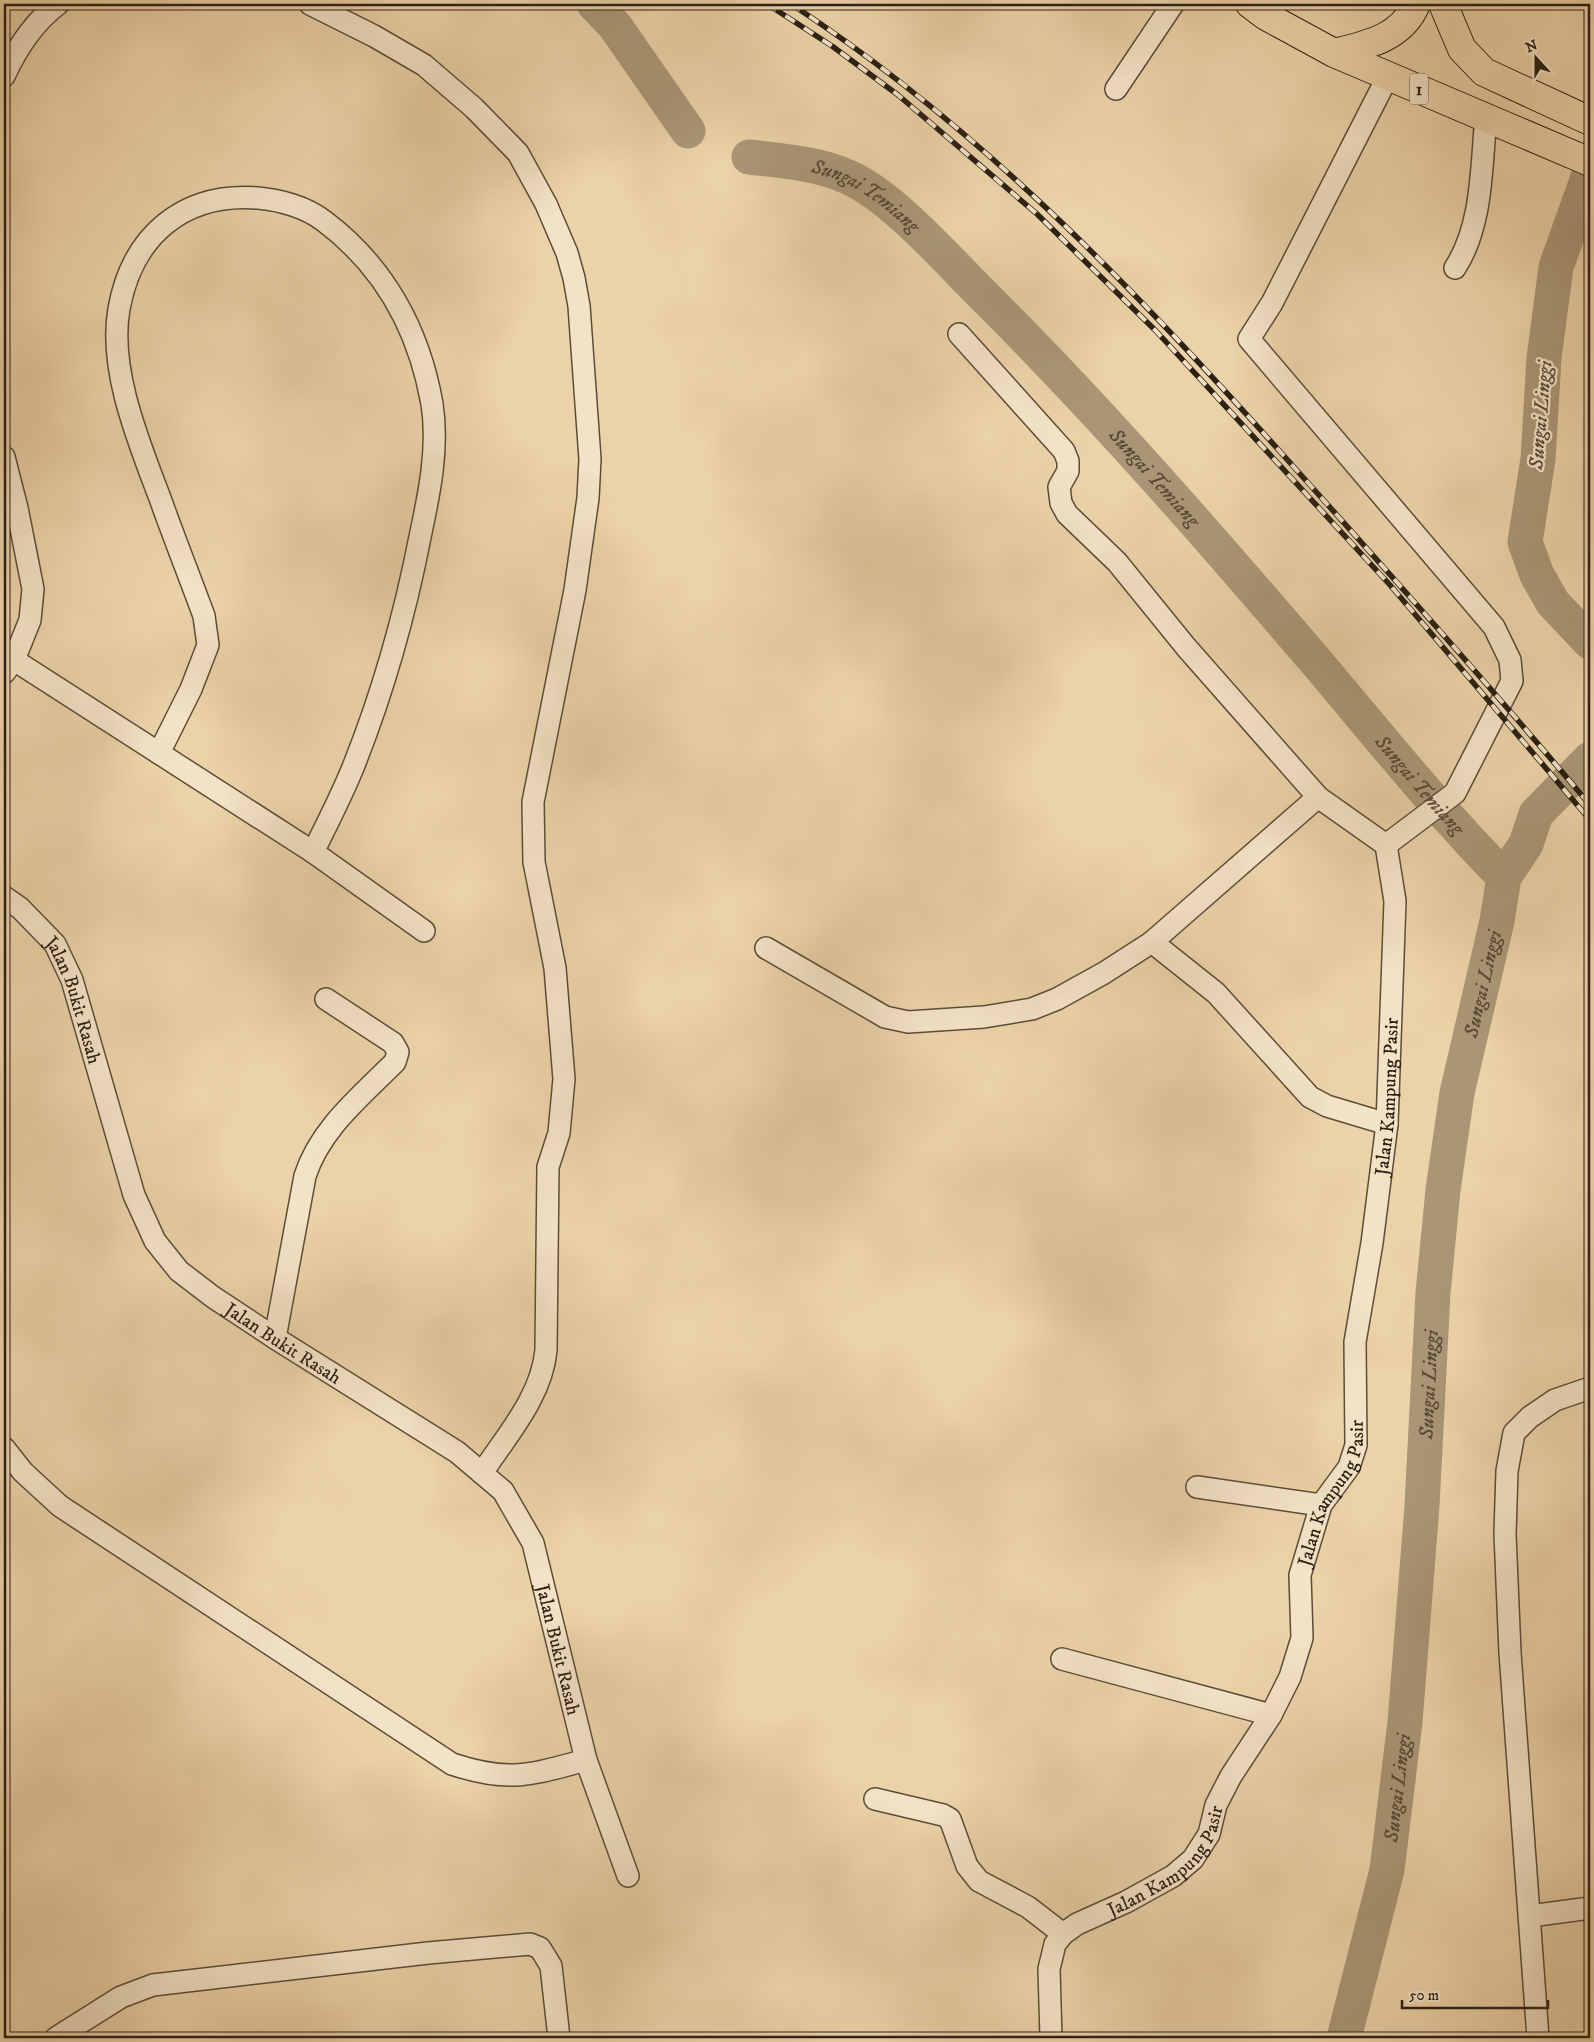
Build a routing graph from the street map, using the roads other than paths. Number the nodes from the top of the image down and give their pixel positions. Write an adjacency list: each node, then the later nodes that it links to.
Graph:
1 (58, 4): 8 (street)
2 (310, 4): 31 (street)
3 (1172, 4): 10 (street)
4 (1416, 4): 7 (highway)
5 (1443, 4): 11 (highway)
6 (1265, 8): 7 (highway, 1)
7 (1334, 53): 9 (highway, 1)
8 (4, 76)
9 (1388, 76): 12 (highway, 1); 20 (street)
10 (1116, 89)
11 (1590, 121)
12 (1495, 122): 13 (highway, 1); 14 (street)
13 (1590, 162)
14 (1456, 268)
15 (959, 334): 19 (street)
16 (4, 457): 17 (street)
17 (9, 666): 18 (street)
18 (159, 753): 21 (street); 21 (street)
19 (1318, 797): 20 (street); 24 (street)
20 (1386, 845): 27 (street, Jalan Kampung Pasir)
21 (313, 852): 23 (street)
22 (4, 897): 28 (street, Jalan Bukit Rasah)
23 (424, 931)
24 (1152, 942): 25 (street); 27 (street)
25 (766, 948)
26 (326, 999): 28 (street)
27 (1387, 1124): 33 (street, Jalan Kampung Pasir)
28 (275, 1338): 31 (street, Jalan Bukit Rasah)
29 (1590, 1388): 40 (street)
30 (4, 1448): 36 (street)
31 (482, 1472): 36 (street, Jalan Bukit Rasah)
32 (1197, 1487): 33 (street)
33 (1321, 1505): 35 (street, Jalan Kampung Pasir)
34 (1062, 1659): 35 (street)
35 (1271, 1715): 41 (street, Jalan Kampung Pasir)
36 (586, 1760): 38 (street, Jalan Bukit Rasah)
37 (875, 1799): 41 (street)
38 (628, 1876)
39 (1590, 1908): 40 (street)
40 (1530, 1916): 45 (street)
41 (1063, 1934): 44 (street)
42 (56, 2038): 43 (street)
43 (559, 2038)
44 (1051, 2038)
45 (1538, 2038)

